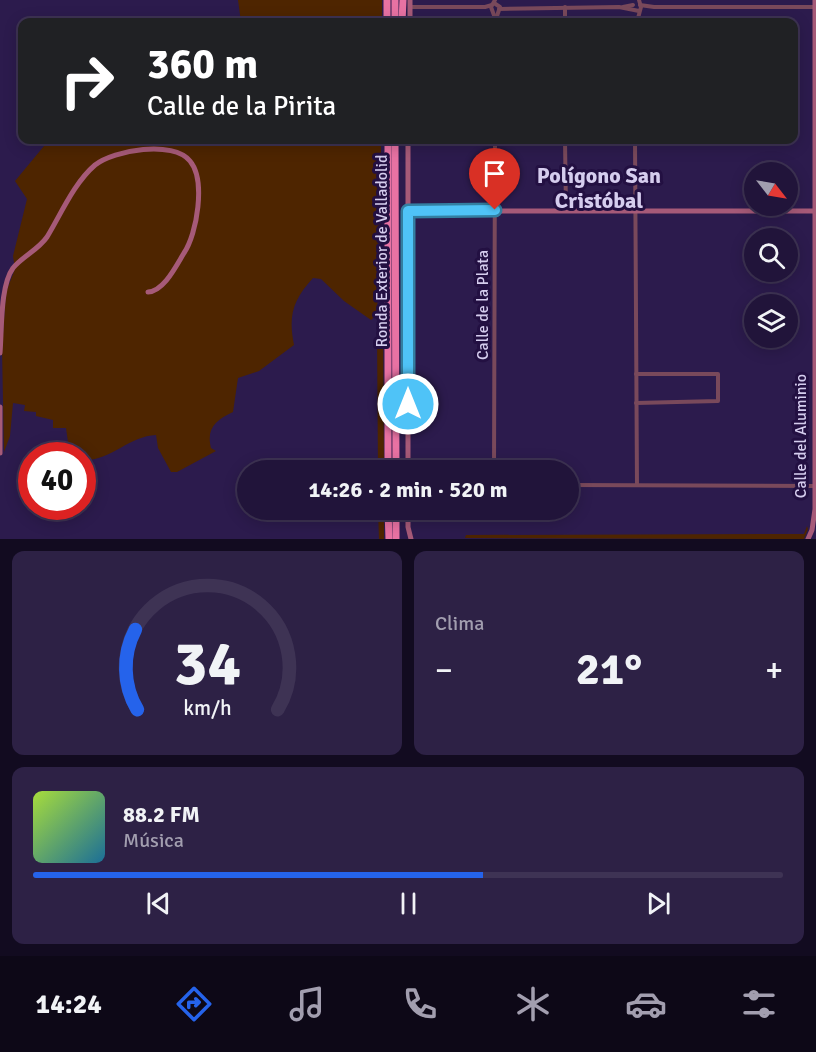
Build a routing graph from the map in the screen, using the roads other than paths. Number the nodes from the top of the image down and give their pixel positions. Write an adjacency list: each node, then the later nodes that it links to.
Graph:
1 (387, 0): 11 (highway)
2 (395, 0): 12 (highway)
3 (402, 0): 13 (highway)
4 (815, 0): 10 (street, Calle del Aluminio)
5 (410, 2): 8 (street); 14 (street)
6 (496, 6): 8 (street); 9 (street)
7 (637, 6): 9 (street); 10 (street)
8 (423, 7): 15 (street)
9 (565, 7): 16 (street)
10 (815, 7): 27 (street, Calle del Aluminio)
11 (387, 18)
12 (395, 18)
13 (402, 18)
14 (410, 18)
15 (411, 18)
16 (565, 18)
17 (388, 144): 30 (highway, Ronda Exterior de Valladolid)
18 (395, 144): 30 (highway, Ronda Exterior de Valladolid)
19 (408, 144): 24 (street)
20 (495, 144): 23 (street, Calle de la Plata)
21 (565, 144): 25 (street)
22 (635, 144): 26 (street)
23 (495, 210): 24 (street); 25 (street); 44 (street, Calle de la Plata)
24 (408, 211): 43 (street)
25 (566, 211): 26 (street)
26 (637, 211): 27 (street); 35 (street)
27 (815, 212): 28 (street, Calle del Aluminio)
28 (815, 280): 33 (street, Calle del Aluminio)
29 (148, 292): 32 (street)
30 (392, 304): 31 (highway, Ronda Exterior de Valladolid)
31 (392, 323): 41 (highway, Ronda Exterior de Valladolid); 42 (highway, Ronda Exterior de Valladolid)
32 (0, 348): 34 (street)
33 (815, 349): 39 (street, Calle del Aluminio)
34 (0, 353)
35 (636, 374): 36 (street); 36 (street)
36 (636, 404): 46 (street)
37 (0, 407): 38 (street)
38 (0, 415): 40 (street)
39 (815, 417): 47 (street, Calle del Aluminio)
40 (0, 453)
41 (388, 460)
42 (396, 460)
43 (408, 460)
44 (494, 460)
45 (579, 485): 46 (street)
46 (637, 485): 47 (street)
47 (815, 486): 48 (street, Calle del Aluminio)
48 (814, 512): 52 (street, Calle del Aluminio); 56 (street, Calle del Aluminio)
49 (388, 520): 53 (highway)
50 (396, 520): 54 (highway)
51 (408, 520): 55 (street)
52 (816, 525)
53 (389, 539)
54 (396, 539)
55 (411, 539)
56 (808, 539)

